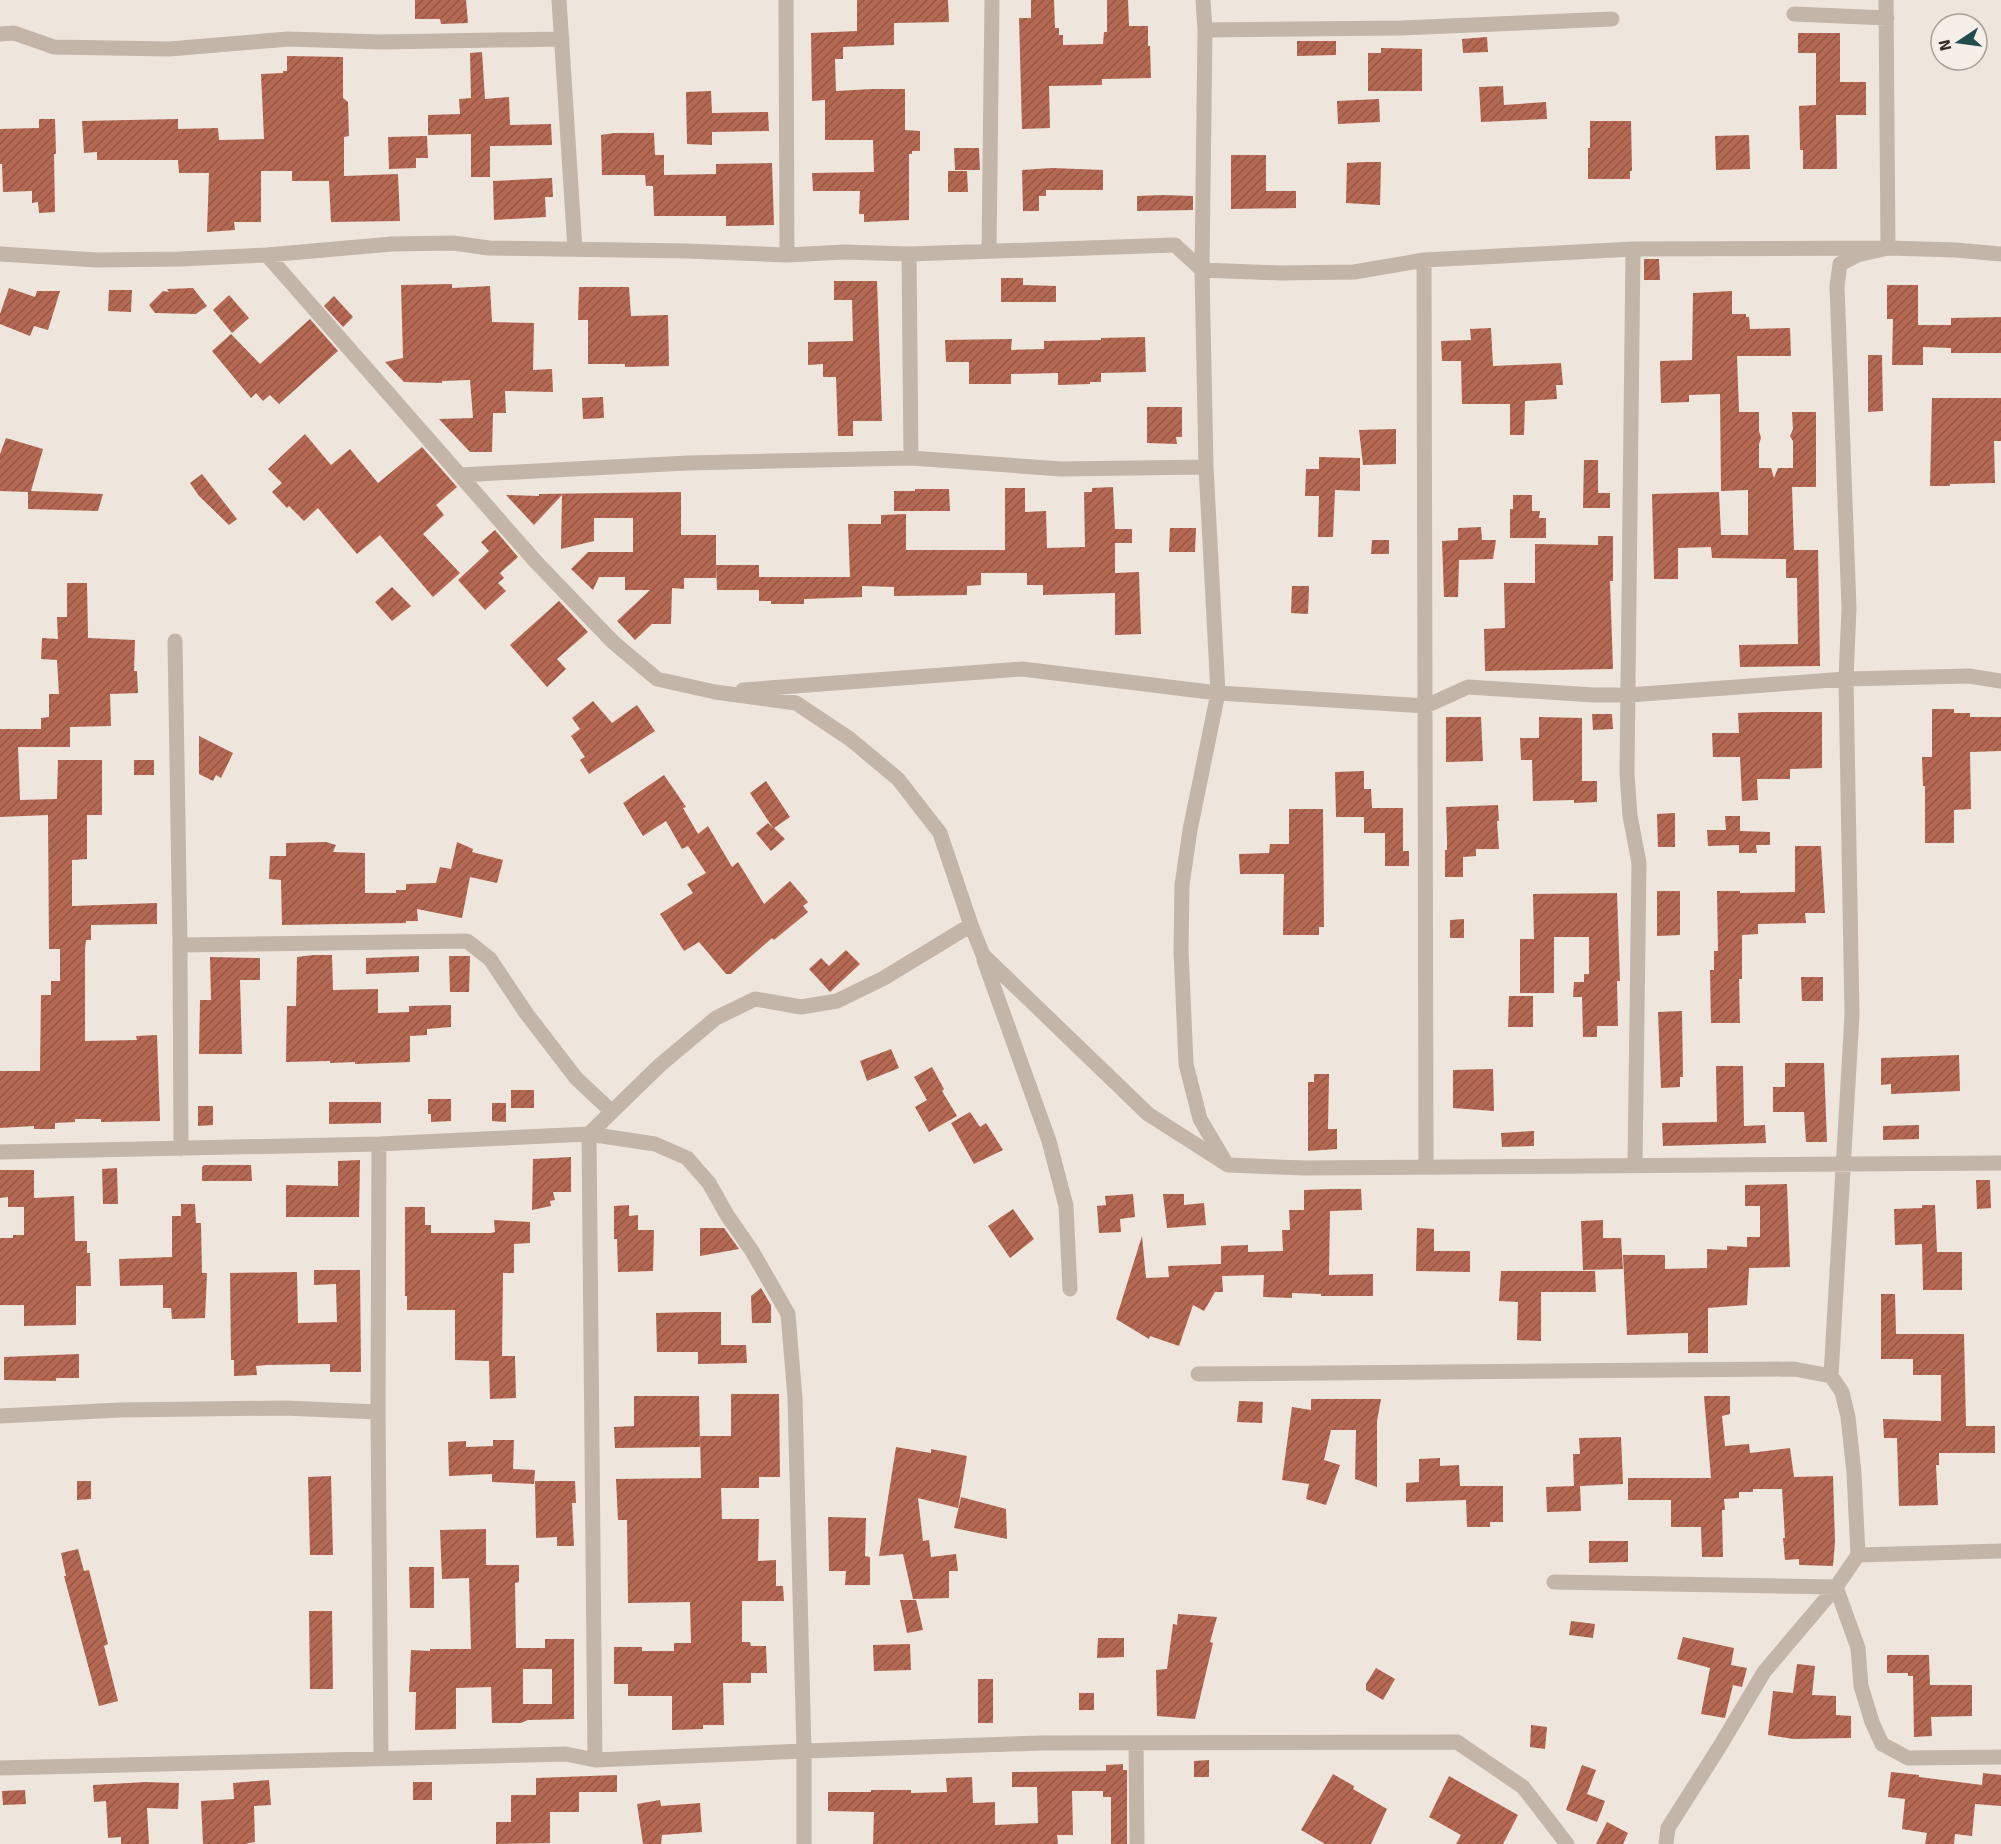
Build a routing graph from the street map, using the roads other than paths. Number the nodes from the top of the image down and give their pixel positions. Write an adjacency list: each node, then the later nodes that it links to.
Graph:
1 (559, 0): 11 (street)
2 (786, 0): 20 (street)
3 (993, 0): 15 (street)
4 (1203, 0): 9 (street)
5 (1886, 0): 8 (street)
6 (1794, 14): 8 (street)
7 (1612, 18): 9 (street)
8 (1887, 18): 12 (street)
9 (1205, 30): 22 (street)
10 (0, 34): 11 (street)
11 (562, 39): 13 (street)
12 (1888, 248): 14 (street); 18 (street); 27 (street)
13 (575, 249): 19 (street); 20 (street)
14 (1633, 249): 21 (street); 31 (street)
15 (989, 250): 17 (street); 22 (street)
16 (0, 254): 19 (street)
17 (909, 254): 20 (street); 23 (street)
18 (2001, 254)
19 (267, 255): 25 (street)
20 (787, 255)
21 (1424, 260): 22 (street); 32 (street)
22 (1202, 270): 24 (street)
23 (911, 458): 24 (street); 25 (street)
24 (1206, 467): 30 (street)
25 (460, 475): 29 (street)
26 (175, 641): 34 (street)
27 (1846, 679): 28 (street); 31 (street); 44 (street)
28 (2001, 681)
29 (715, 692): 30 (street); 33 (street)
30 (1218, 693): 32 (street); 42 (street)
31 (1629, 695): 32 (street); 43 (street)
32 (1426, 706): 45 (street)
33 (971, 925): 35 (street); 36 (street)
34 (180, 945): 36 (street); 39 (street)
35 (982, 955): 42 (street); 46 (street)
36 (612, 1112): 37 (street)
37 (589, 1134): 38 (street); 56 (street); 59 (street)
38 (379, 1144): 39 (street); 49 (street)
39 (181, 1149): 40 (street)
40 (0, 1152)
41 (2001, 1163): 44 (street)
42 (1228, 1165): 45 (street)
43 (1635, 1165): 44 (street); 45 (street)
44 (1843, 1165): 48 (street)
45 (1426, 1166)
46 (1070, 1289)
47 (1198, 1374): 48 (street)
48 (1831, 1376): 52 (street)
49 (378, 1412): 50 (street); 58 (street)
50 (0, 1416)
51 (2001, 1551): 52 (street)
52 (1858, 1556): 54 (street)
53 (1554, 1582): 54 (street)
54 (1836, 1587): 57 (street); 64 (street)
55 (1136, 1743): 56 (street); 62 (street); 63 (street)
56 (804, 1751): 59 (street); 61 (street)
57 (2001, 1757)
58 (381, 1758): 59 (street); 60 (street)
59 (595, 1760)
60 (0, 1768)
61 (804, 1844)
62 (1137, 1844)
63 (1567, 1844)
64 (1666, 1844)

